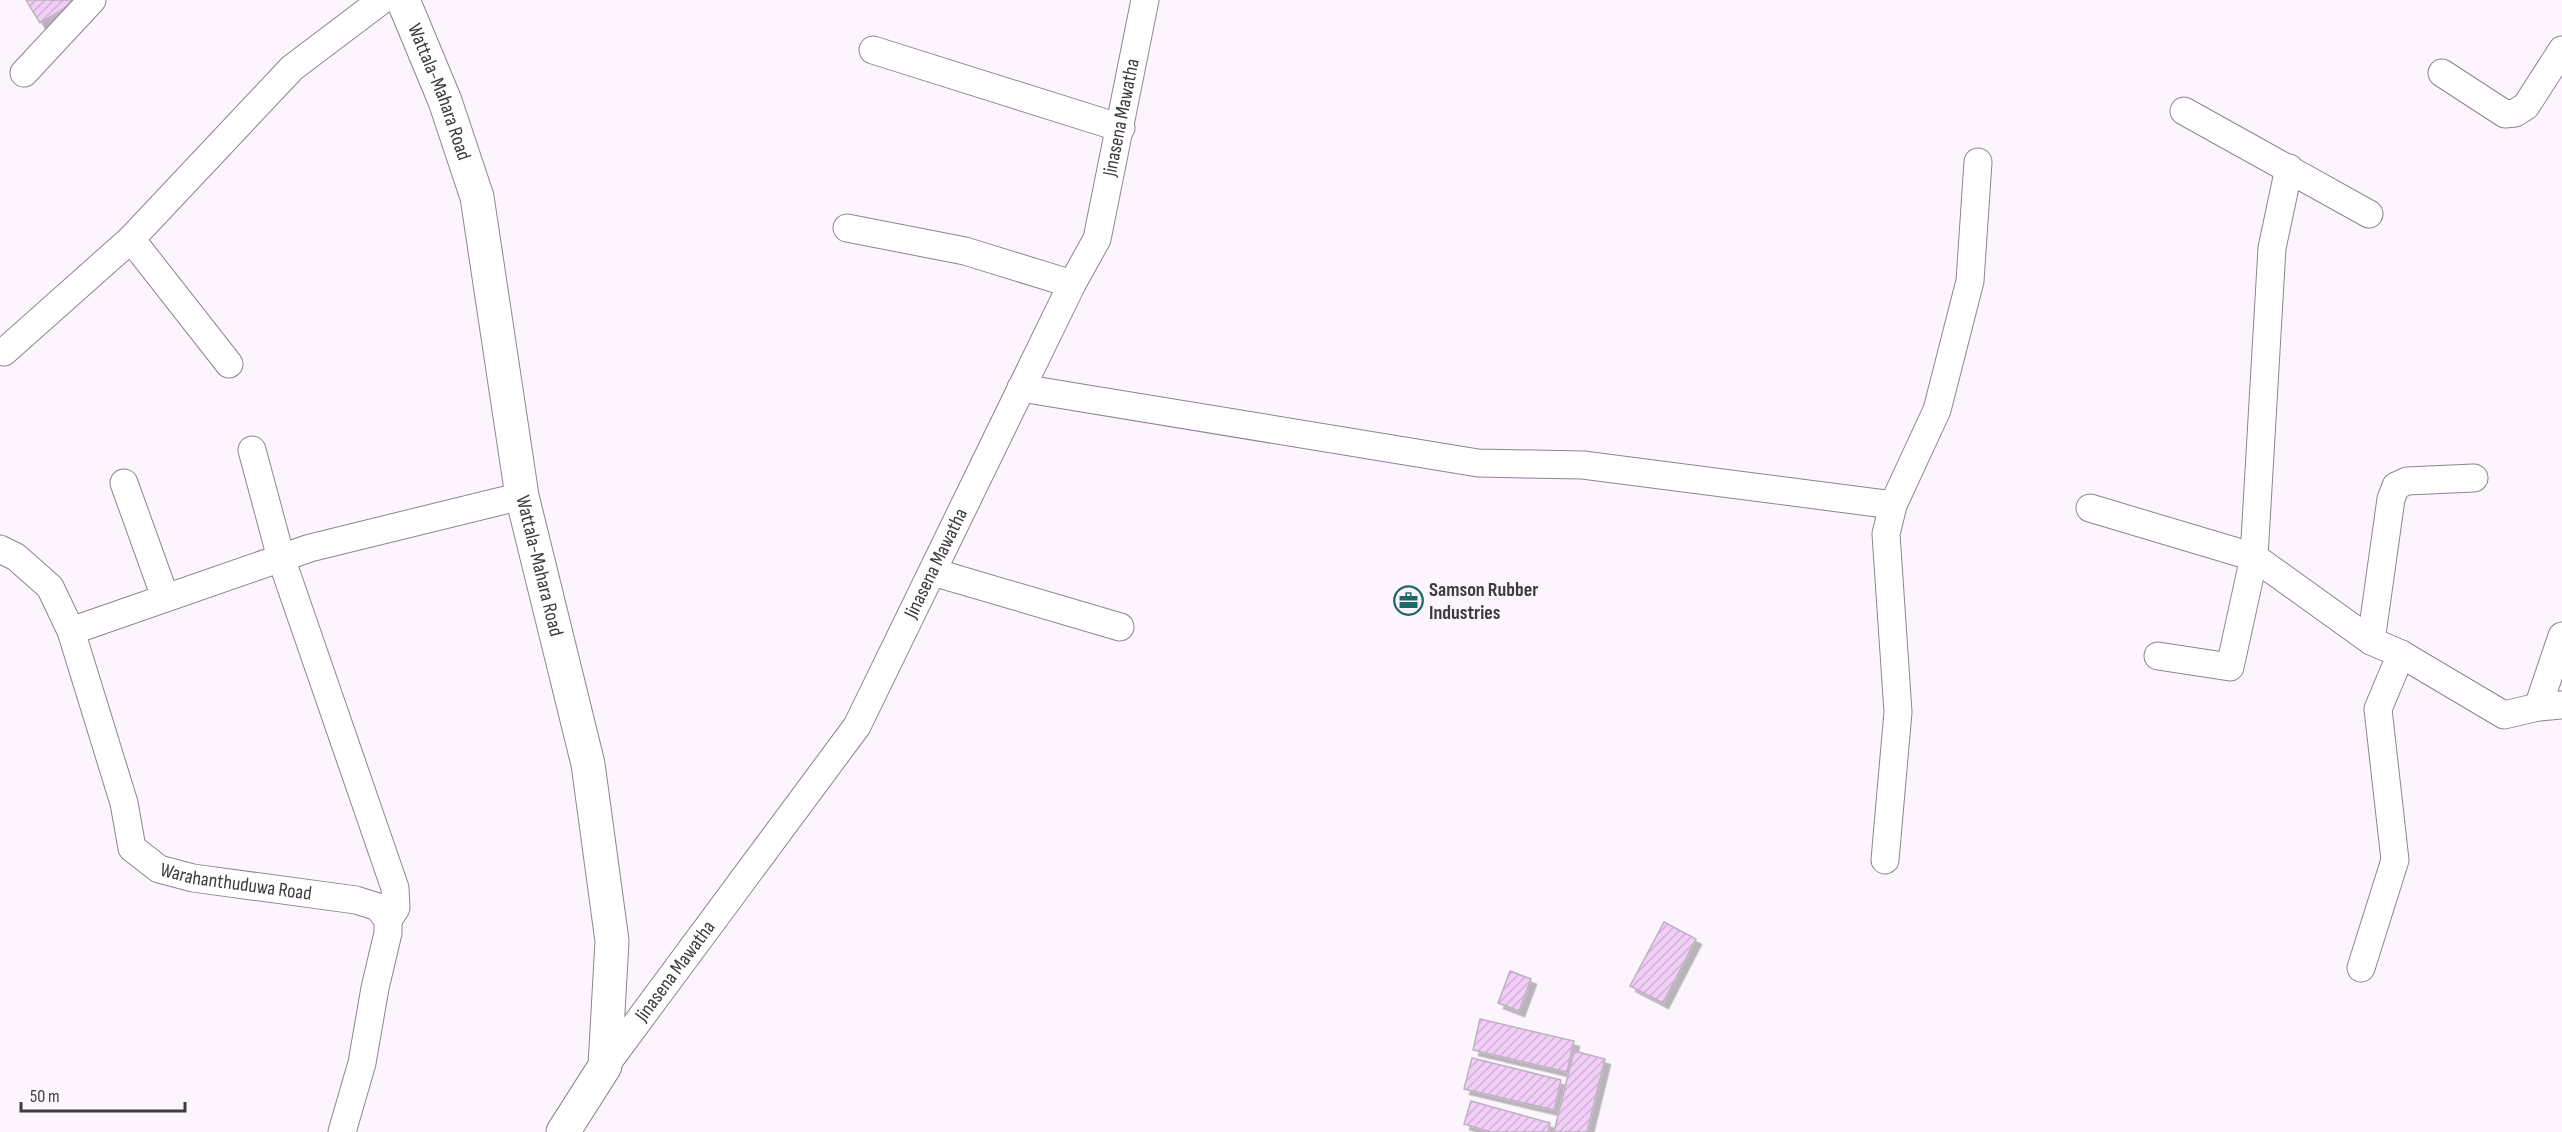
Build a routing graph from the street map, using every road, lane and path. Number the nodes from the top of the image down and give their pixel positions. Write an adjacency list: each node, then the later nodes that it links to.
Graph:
1 (92, 0): 7 (street)
2 (382, 0): 15 (street)
3 (403, 0): 23 (main road, Wattala-Mahara Road)
4 (1146, 0): 10 (street, Jinasena Mawatha)
5 (873, 50): 10 (street)
6 (2562, 50): 8 (street)
7 (24, 73)
8 (2442, 73)
9 (2184, 111): 12 (street)
10 (1121, 128): 16 (street, Jinasena Mawatha)
11 (1978, 162): 24 (street)
12 (2289, 168): 13 (street); 27 (street)
13 (2369, 214)
14 (847, 228): 16 (street)
15 (131, 239): 17 (street); 18 (street)
16 (1072, 284): 19 (street, Jinasena Mawatha)
17 (3, 352)
18 (229, 364)
19 (1021, 387): 24 (street); 29 (street, Jinasena Mawatha)
20 (252, 450): 28 (street)
21 (2474, 478): 34 (street)
22 (124, 483): 30 (street)
23 (522, 496): 28 (street); 41 (main road, Wattala-Mahara Road)
24 (1893, 505): 38 (street)
25 (2090, 508): 27 (street)
26 (0, 549): 32 (street, Warahanthuduwa Road)
27 (2254, 557): 34 (street); 36 (street)
28 (281, 558): 30 (street); 39 (street)
29 (933, 572): 31 (street); 41 (street, Jinasena Mawatha)
30 (165, 597): 32 (street)
31 (1120, 627)
32 (71, 631): 39 (street, Warahanthuduwa Road)
33 (2562, 636): 37 (street)
34 (2371, 640): 35 (street)
35 (2401, 654): 37 (street); 40 (street)
36 (2158, 656)
37 (2550, 706)
38 (1885, 860)
39 (388, 920): 42 (street)
40 (2361, 968)
41 (605, 1066): 43 (main road, Wattala-Mahara Road)
42 (342, 1132)
43 (563, 1132)

